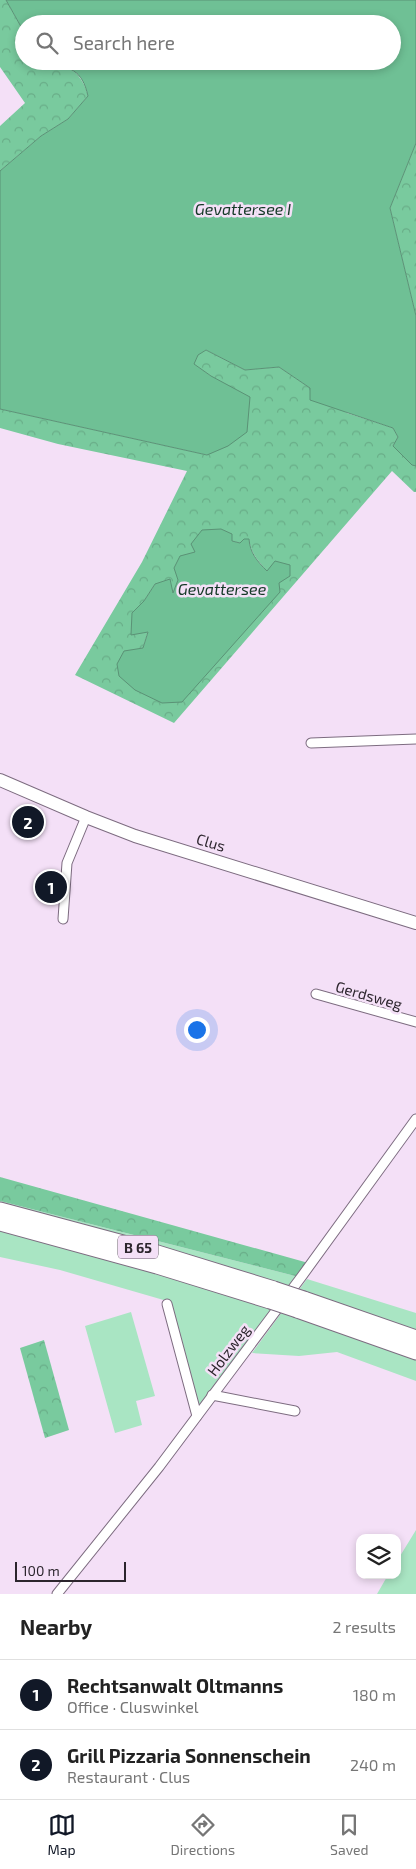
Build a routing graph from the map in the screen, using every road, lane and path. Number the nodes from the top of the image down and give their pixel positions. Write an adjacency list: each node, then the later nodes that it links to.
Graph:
1 (416, 739): 2 (street)
2 (311, 743)
3 (0, 780): 4 (main road, Clus)
4 (86, 817): 5 (street); 6 (main road, Clus)
5 (63, 919)
6 (416, 923)
7 (316, 994): 8 (street, Gerdsweg)
8 (416, 1022)
9 (416, 1119): 19 (street, Holzweg)
10 (0, 1210): 14 (highway, B 65)
11 (0, 1222): 13 (highway, B 65)
12 (0, 1234): 13 (highway)
13 (50, 1236): 14 (highway, B 65)
14 (272, 1295): 16 (highway, B 65, bridge)
15 (167, 1304): 21 (street)
16 (300, 1305): 17 (highway, B 65); 18 (highway, B 65)
17 (416, 1338)
18 (416, 1352)
19 (212, 1395): 20 (street); 21 (street, Holzweg)
20 (295, 1411)
21 (197, 1416): 22 (street, Holzweg)
22 (57, 1594)

